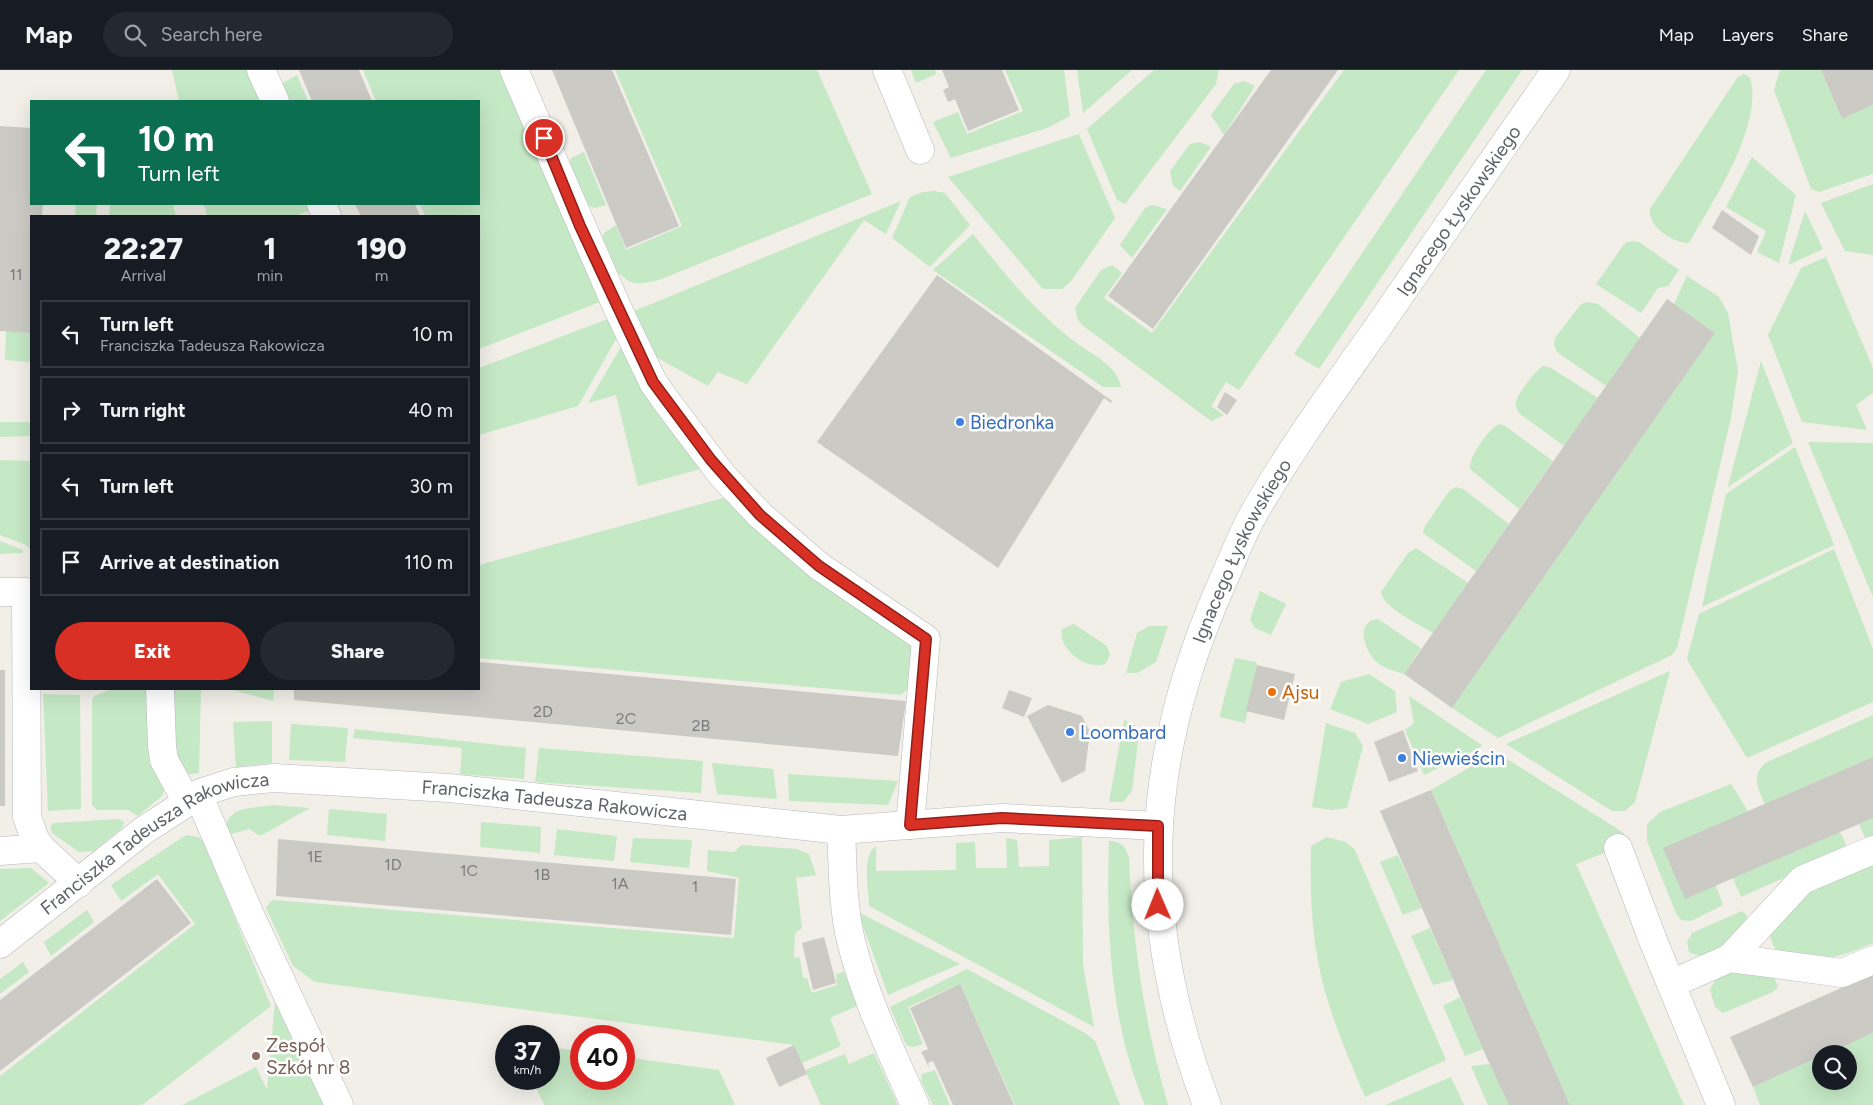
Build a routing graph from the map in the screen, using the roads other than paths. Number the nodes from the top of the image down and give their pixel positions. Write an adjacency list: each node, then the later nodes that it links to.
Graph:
1 (261, 70): 5 (street)
2 (514, 70): 10 (street)
3 (887, 70): 6 (street)
4 (1556, 70): 11 (street, Ignacego Łyskowskiego)
5 (275, 100)
6 (920, 150)
7 (0, 592): 13 (street)
8 (160, 690): 9 (street)
9 (193, 798): 12 (street, Franciszka Tadeusza Rakowicza); 17 (street, Franciszka Tadeusza Rakowicza); 22 (street)
10 (910, 825): 11 (street, Franciszka Tadeusza Rakowicza); 12 (street, Franciszka Tadeusza Rakowicza)
11 (1158, 826): 24 (street, Ignacego Łyskowskiego)
12 (841, 830): 23 (street)
13 (41, 848): 16 (street); 17 (street)
14 (1618, 848): 21 (street)
15 (1873, 850): 19 (street)
16 (0, 851)
17 (79, 882): 18 (street, Franciszka Tadeusza Rakowicza)
18 (0, 944)
19 (1730, 958): 20 (street); 21 (street)
20 (1873, 960)
21 (1671, 984): 25 (street)
22 (339, 1105)
23 (915, 1105)
24 (1207, 1105)
25 (1721, 1105)

